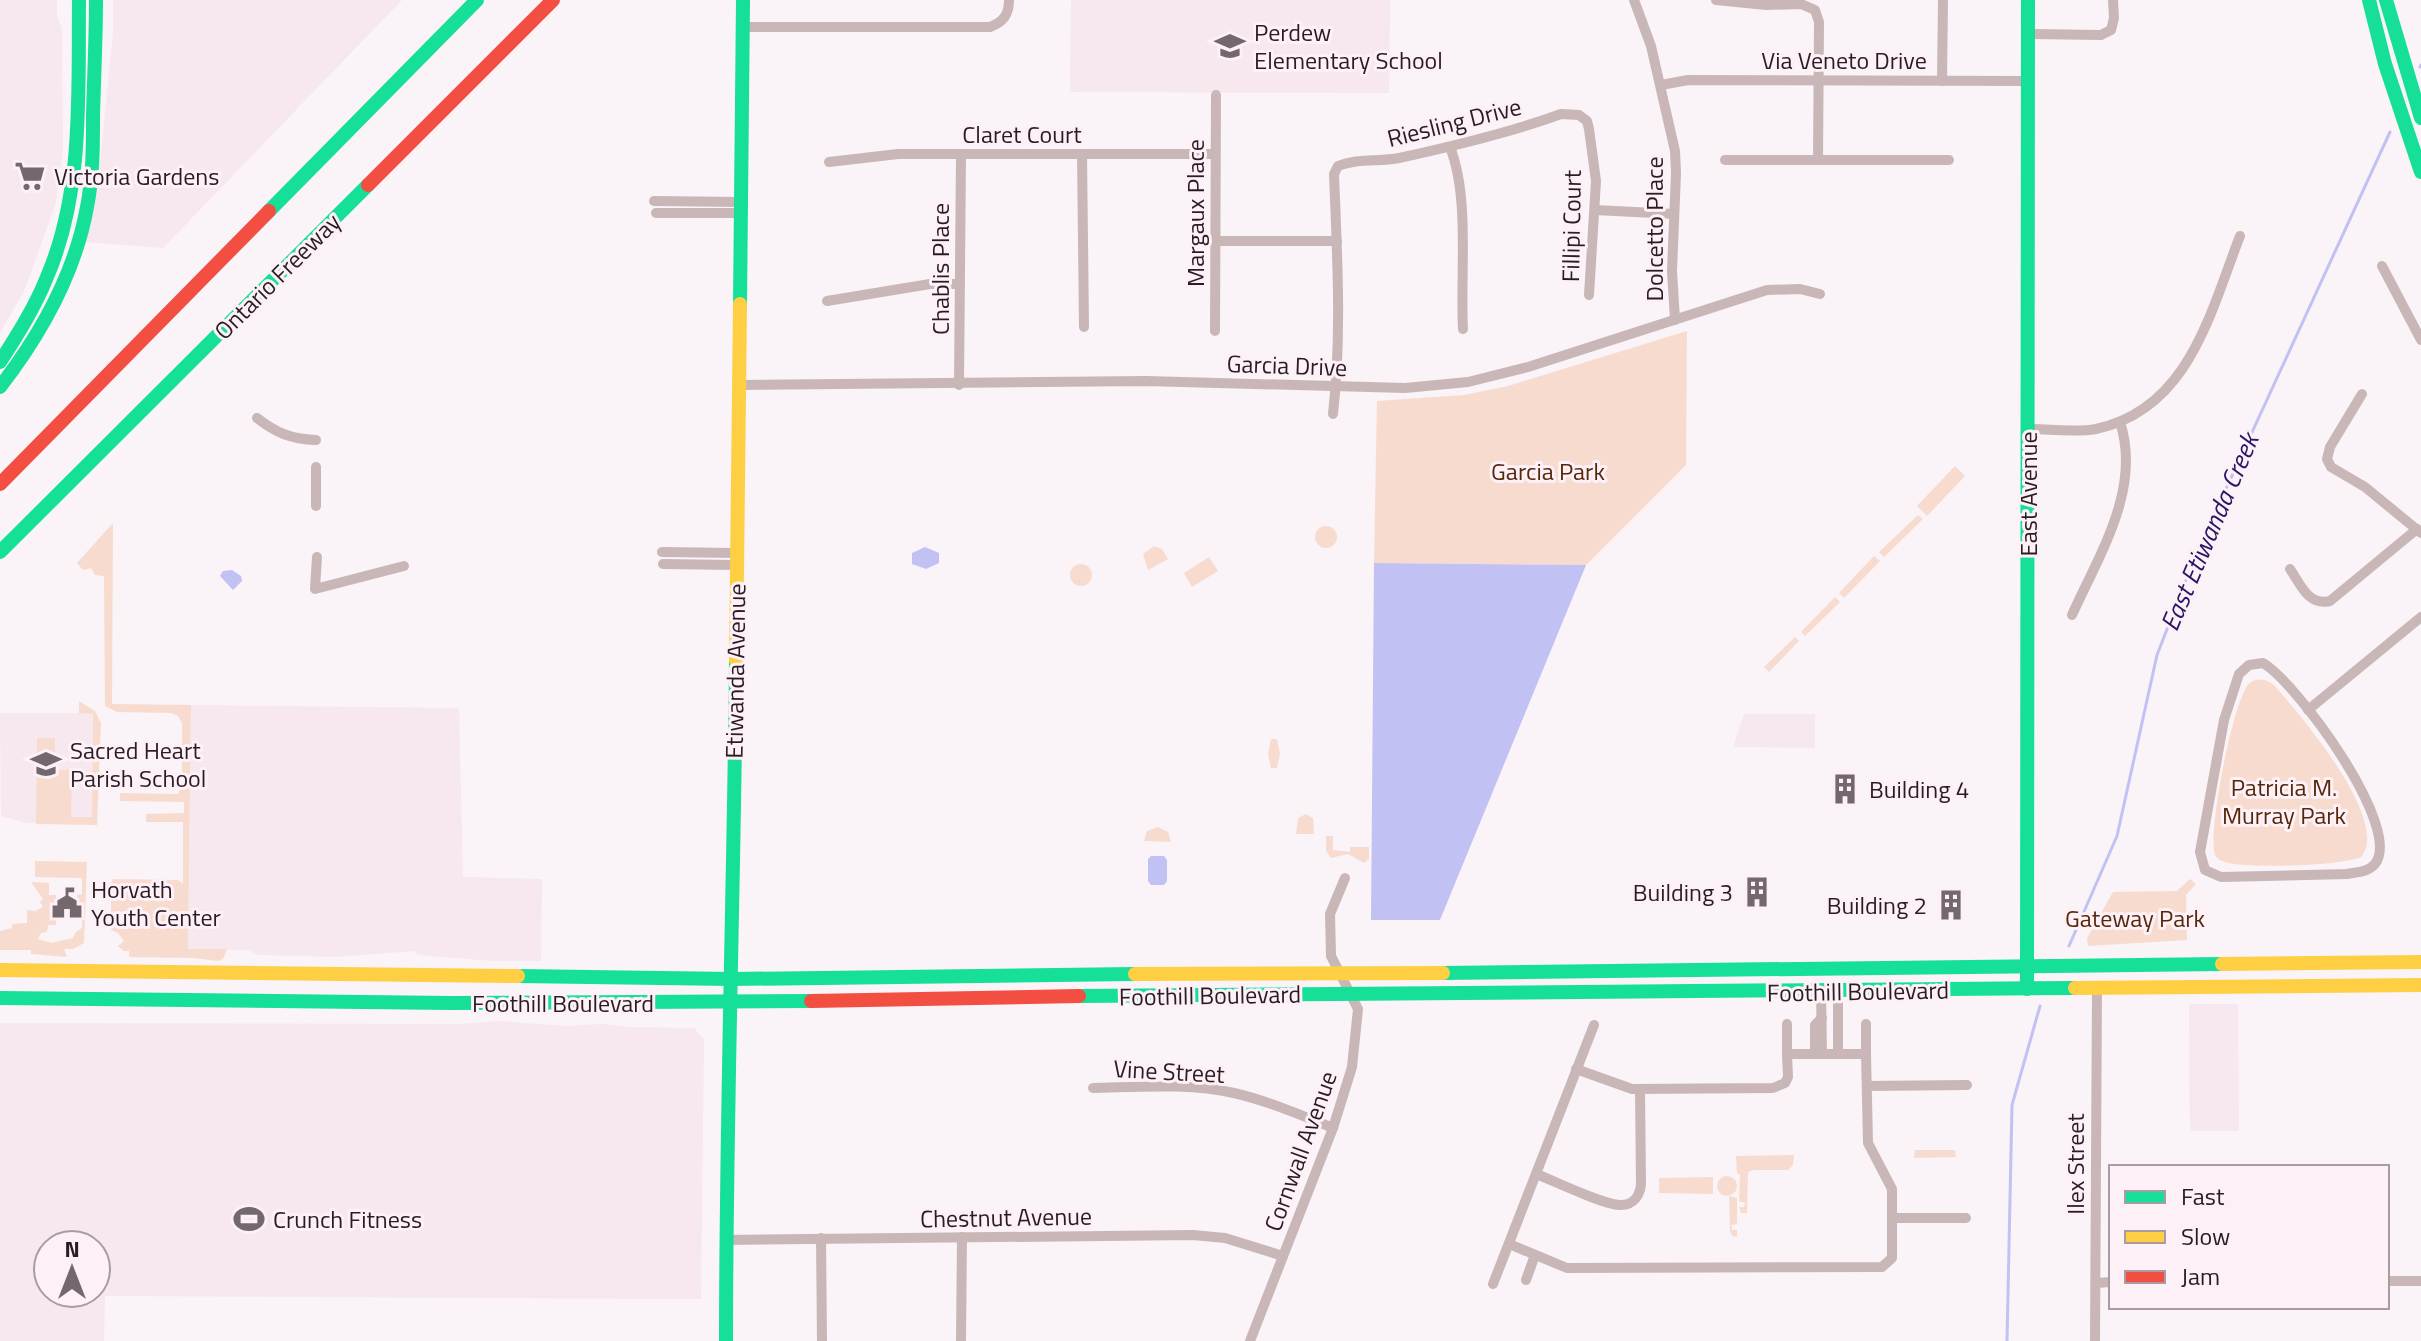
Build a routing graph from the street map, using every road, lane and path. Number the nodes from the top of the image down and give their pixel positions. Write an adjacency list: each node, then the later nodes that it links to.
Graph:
1 (79, 0): 36 (main road)
2 (96, 0): 46 (main road)
3 (477, 0): 63 (main road)
4 (553, 0): 65 (main road, Ontario Freeway)
5 (743, 0): 14 (main road, Etiwanda Avenue)
6 (1009, 0): 14 (street)
7 (1634, 0): 19 (street, Dolcetto Place)
8 (1716, 0): 16 (street)
9 (1943, 0): 17 (street)
10 (2028, 0): 15 (main road, East Avenue)
11 (2113, 0): 15 (street)
12 (2369, 0): 31 (main road)
13 (2386, 0): 22 (main road)
14 (743, 27): 33 (main road, Etiwanda Avenue)
15 (2028, 34): 18 (main road, East Avenue)
16 (1819, 80): 17 (street, Via Veneto Drive); 19 (street, Via Veneto Drive); 28 (street)
17 (1942, 81): 18 (street, Via Veneto Drive)
18 (2028, 81): 60 (main road, East Avenue)
19 (1661, 85): 35 (street, Dolcetto Place)
20 (1216, 95): 26 (street, Margaux Place)
21 (1579, 115): 23 (street, Riesling Drive); 34 (street, Fillipi Court)
22 (2421, 118)
23 (1450, 147): 39 (street, Riesling Drive); 48 (street)
24 (961, 154): 25 (street, Claret Court); 30 (street, Claret Court); 41 (street, Chablis Place)
25 (1082, 154): 26 (street, Claret Court); 47 (street)
26 (1215, 154): 38 (street, Margaux Place)
27 (1725, 160): 28 (street)
28 (1818, 160): 29 (street)
29 (1949, 160)
30 (829, 162)
31 (2421, 172)
32 (655, 207): 33 (street)
33 (741, 207): 52 (main road, Etiwanda Avenue)
34 (1595, 210): 35 (street); 43 (street, Fillipi Court)
35 (1674, 214): 45 (street, Dolcetto Place)
36 (64, 229): 46 (main road); 51 (main road)
37 (2240, 236): 59 (street)
38 (1215, 241): 39 (street); 49 (street, Margaux Place)
39 (1337, 241): 54 (street)
40 (2382, 266): 50 (street)
41 (960, 284): 44 (street); 53 (street, Chablis Place)
42 (1820, 294): 45 (street, Garcia Drive)
43 (1589, 295)
44 (827, 301)
45 (1675, 320): 54 (street, Garcia Drive)
46 (45, 321): 55 (main road)
47 (1084, 327)
48 (1463, 329)
49 (1215, 331)
50 (2421, 340)
51 (0, 362)
52 (738, 385): 53 (street, Garcia Drive); 70 (main road, Etiwanda Avenue)
53 (959, 385): 54 (street, Garcia Drive)
54 (1336, 386): 57 (street)
55 (0, 387)
56 (2362, 394): 66 (street)
57 (1333, 414)
58 (257, 418): 61 (street)
59 (2120, 422): 60 (street); 74 (street)
60 (2028, 429): 79 (main road, East Avenue)
61 (316, 440)
62 (316, 467): 64 (street)
63 (1, 482)
64 (316, 506)
65 (21, 531): 67 (main road, Ontario Freeway); 71 (main road)
66 (2419, 531): 73 (street)
67 (0, 552)
68 (317, 557): 72 (street)
69 (663, 558): 70 (street)
70 (736, 559): 82 (main road, Etiwanda Avenue)
71 (0, 562)
72 (404, 566)
73 (2290, 569)
74 (2072, 615)
75 (2421, 617): 76 (street)
76 (2308, 710): 76 (street)
77 (1345, 878): 81 (street, Cornwall Avenue)
78 (2421, 962): 79 (main road, Foothill Boulevard)
79 (2026, 966): 81 (main road, Foothill Boulevard); 85 (main road, East Avenue)
80 (0, 970): 82 (main road, Foothill Boulevard)
81 (1339, 974): 82 (main road, Foothill Boulevard); 88 (street, Cornwall Avenue)
82 (732, 979): 90 (main road, Etiwanda Avenue)
83 (2421, 985): 84 (main road, Foothill Boulevard)
84 (2097, 987): 85 (main road, Foothill Boulevard); 117 (street, Ilex Street)
85 (2027, 989): 87 (main road, Foothill Boulevard)
86 (1821, 991): 87 (main road, Foothill Boulevard); 88 (main road, Foothill Boulevard); 95 (street)
87 (1838, 991): 96 (street)
88 (1350, 994): 90 (main road, Foothill Boulevard); 103 (street, Cornwall Avenue)
89 (0, 998): 90 (main road, Foothill Boulevard)
90 (732, 1003): 109 (main road, Etiwanda Avenue)
91 (1787, 1024): 94 (street)
92 (1866, 1024): 97 (street)
93 (1594, 1025): 98 (street)
94 (1787, 1054): 95 (street); 102 (street)
95 (1818, 1054): 96 (street)
96 (1838, 1054): 97 (street)
97 (1866, 1054): 100 (street)
98 (1576, 1069): 102 (street); 104 (street)
99 (1967, 1085): 100 (street)
100 (1867, 1086): 105 (street)
101 (1093, 1088): 103 (street, Vine Street)
102 (1640, 1089): 104 (street)
103 (1333, 1128): 112 (street, Cornwall Avenue)
104 (1536, 1174): 110 (street)
105 (1892, 1218): 106 (street); 111 (street)
106 (1966, 1218)
107 (962, 1237): 108 (street, Chestnut Avenue); 112 (street, Chestnut Avenue); 121 (street)
108 (821, 1238): 109 (street, Chestnut Avenue); 120 (street)
109 (726, 1240): 119 (main road, Etiwanda Avenue)
110 (1509, 1244): 111 (street); 118 (street)
111 (1535, 1255): 113 (street)
112 (1283, 1256): 122 (street, Cornwall Avenue)
113 (1526, 1280)
114 (2389, 1281): 115 (street)
115 (2421, 1281)
116 (2109, 1282): 117 (street)
117 (2096, 1283): 123 (street, Ilex Street)
118 (1493, 1284)
119 (726, 1341)
120 (822, 1341)
121 (961, 1341)
122 (1250, 1341)
123 (2095, 1341)

